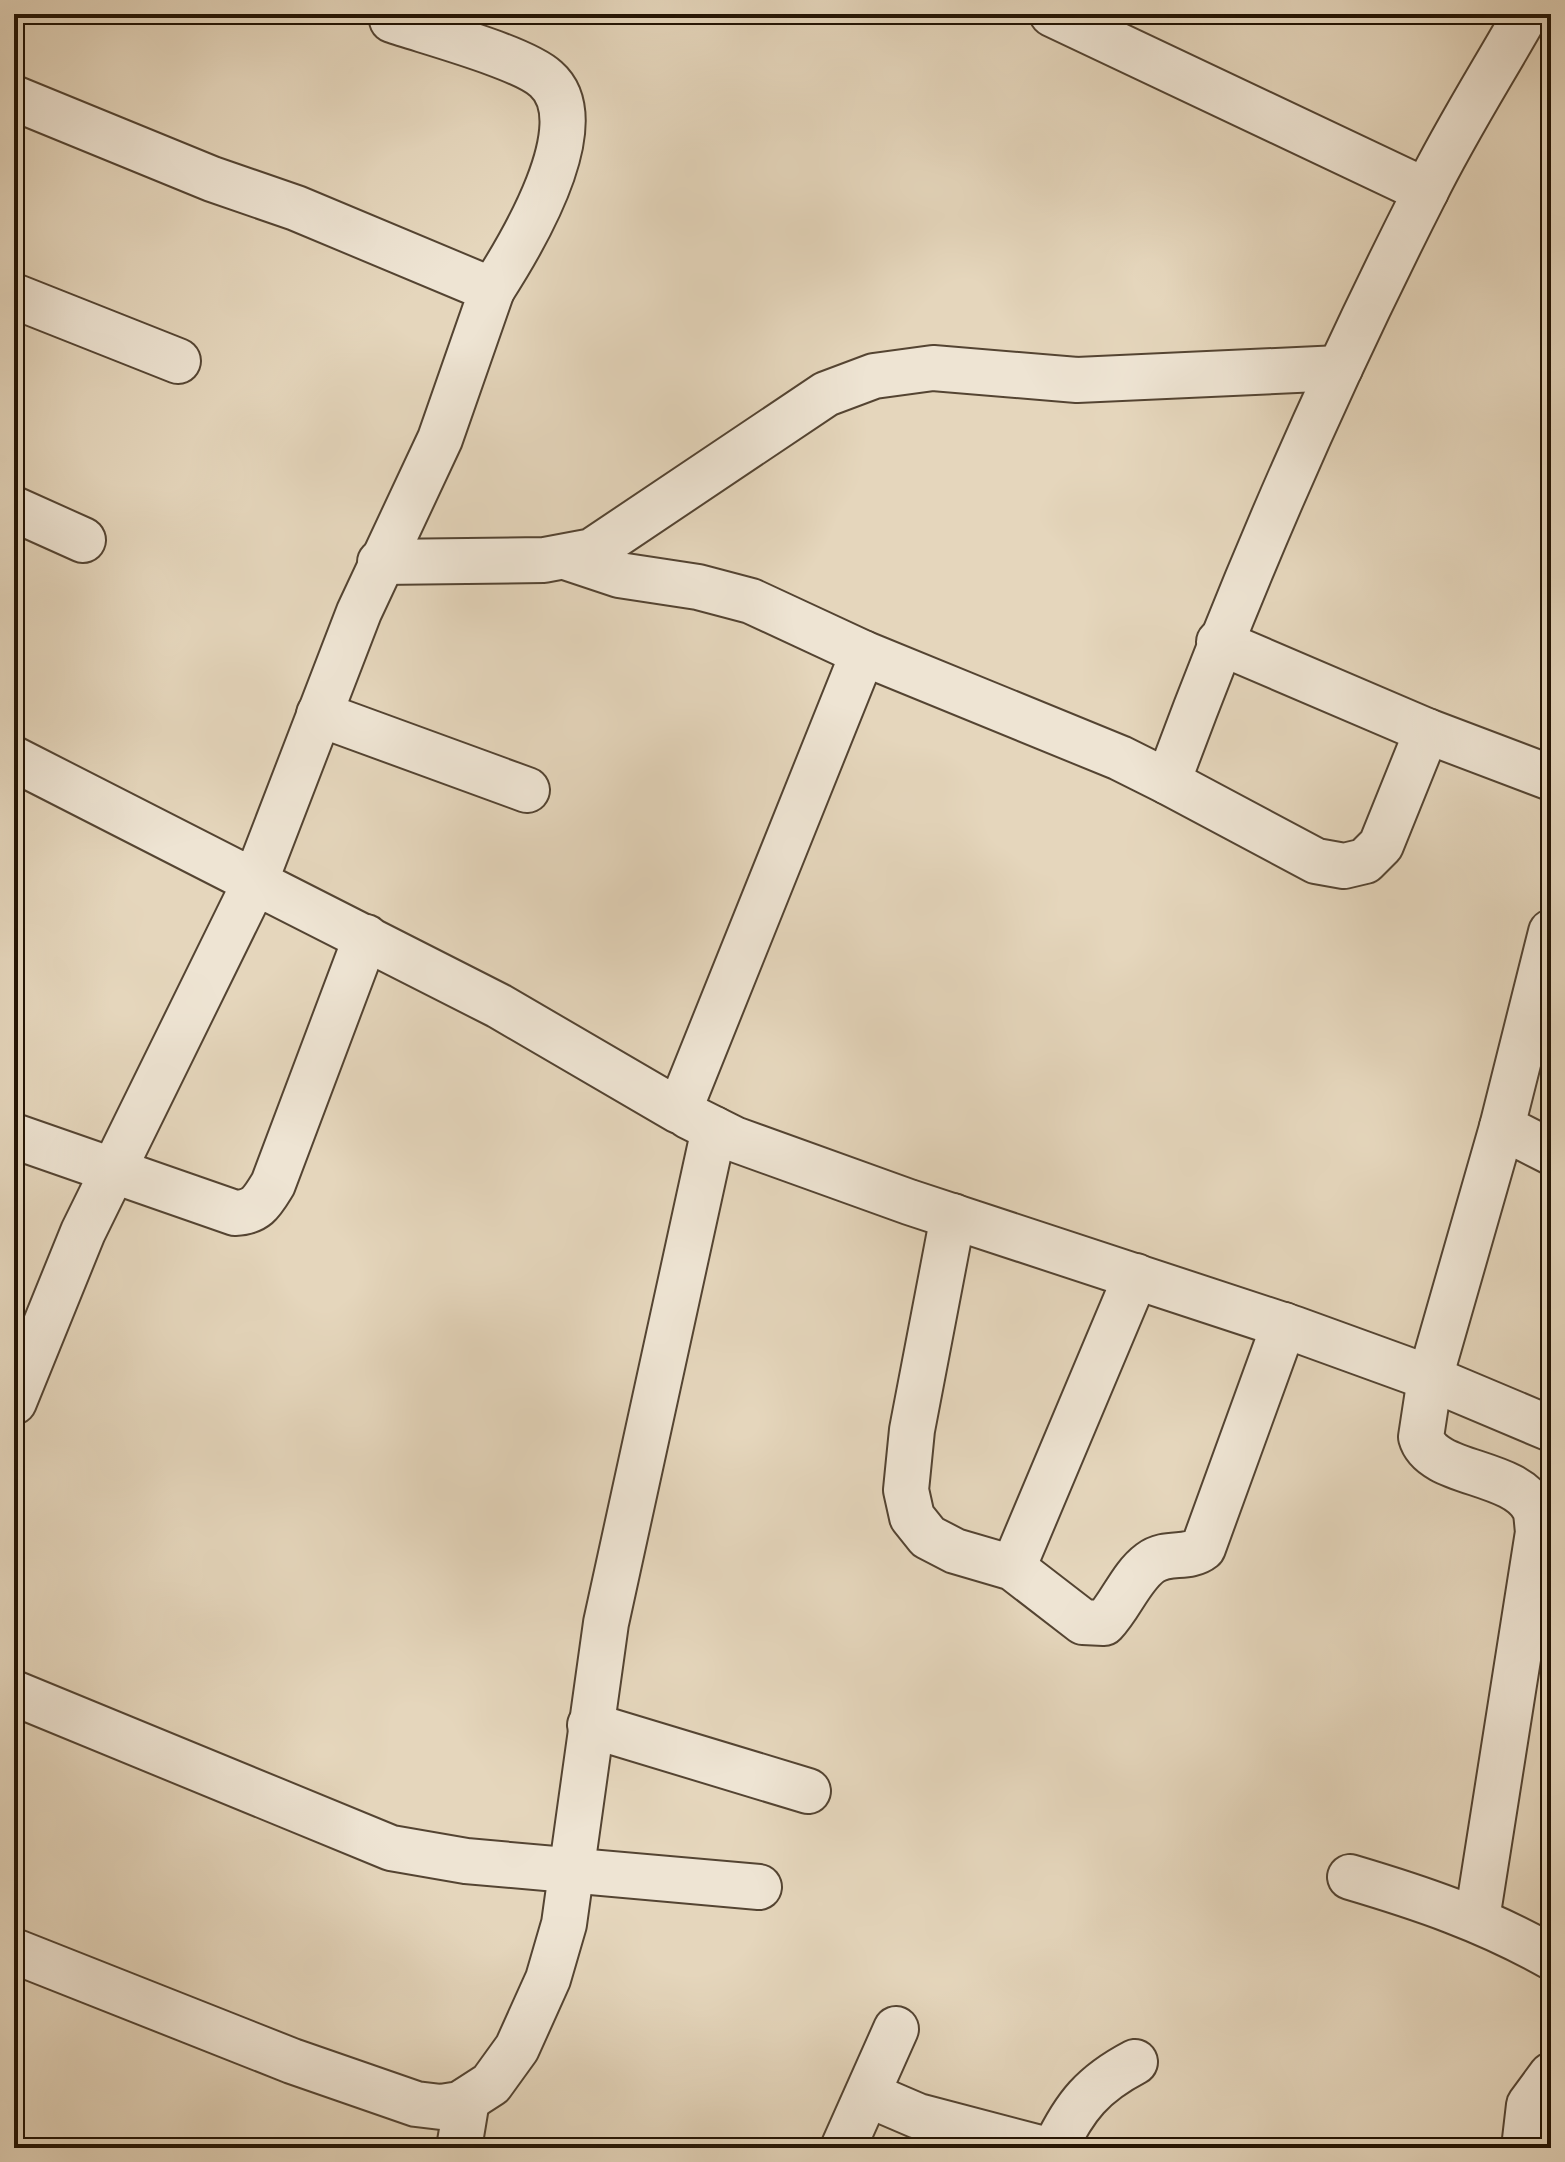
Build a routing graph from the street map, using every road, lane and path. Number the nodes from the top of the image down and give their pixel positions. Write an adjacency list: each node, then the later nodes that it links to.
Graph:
1 (1052, 14): 5 (street)
2 (1526, 14): 5 (street)
3 (392, 20): 6 (street)
4 (14, 98): 6 (street)
5 (1426, 191): 9 (street)
6 (492, 290): 13 (street)
7 (14, 296): 8 (street)
8 (178, 361)
9 (1340, 368): 12 (street); 14 (street)
10 (14, 509): 11 (street)
11 (83, 540)
12 (568, 558): 13 (street); 15 (street)
13 (380, 562): 16 (street)
14 (1219, 642): 17 (street); 20 (street)
15 (863, 653): 20 (street); 25 (street)
16 (319, 714): 21 (street); 22 (street)
17 (1427, 731): 19 (street); 20 (street)
18 (14, 759): 22 (street)
19 (1551, 778)
20 (1168, 782)
21 (527, 790)
22 (255, 882): 24 (street); 29 (street)
23 (1551, 932): 26 (street)
24 (366, 937): 25 (street); 29 (street)
25 (696, 1120): 30 (street); 38 (street)
26 (1502, 1127): 28 (street); 33 (street)
27 (14, 1136): 29 (street)
28 (1551, 1152)
29 (112, 1172): 34 (street)
30 (953, 1216): 31 (street); 36 (street)
31 (1136, 1276): 32 (street); 36 (street)
32 (1284, 1325): 33 (street); 36 (street)
33 (1430, 1378): 35 (street); 43 (street)
34 (14, 1402)
35 (1551, 1429)
36 (1013, 1568)
37 (14, 1693): 40 (street)
38 (590, 1725): 39 (street); 40 (street)
39 (808, 1791)
40 (570, 1871): 42 (street); 50 (street)
41 (1350, 1877): 43 (street)
42 (759, 1887)
43 (1477, 1919): 45 (street)
44 (14, 1951): 50 (street)
45 (1551, 1957)
46 (896, 2029): 49 (street)
47 (1135, 2062): 54 (street)
48 (1551, 2075): 55 (street)
49 (869, 2095): 52 (street); 53 (street)
50 (467, 2100): 51 (street)
51 (459, 2148)
52 (843, 2148)
53 (1040, 2148)
54 (1055, 2148)
55 (1524, 2148)

